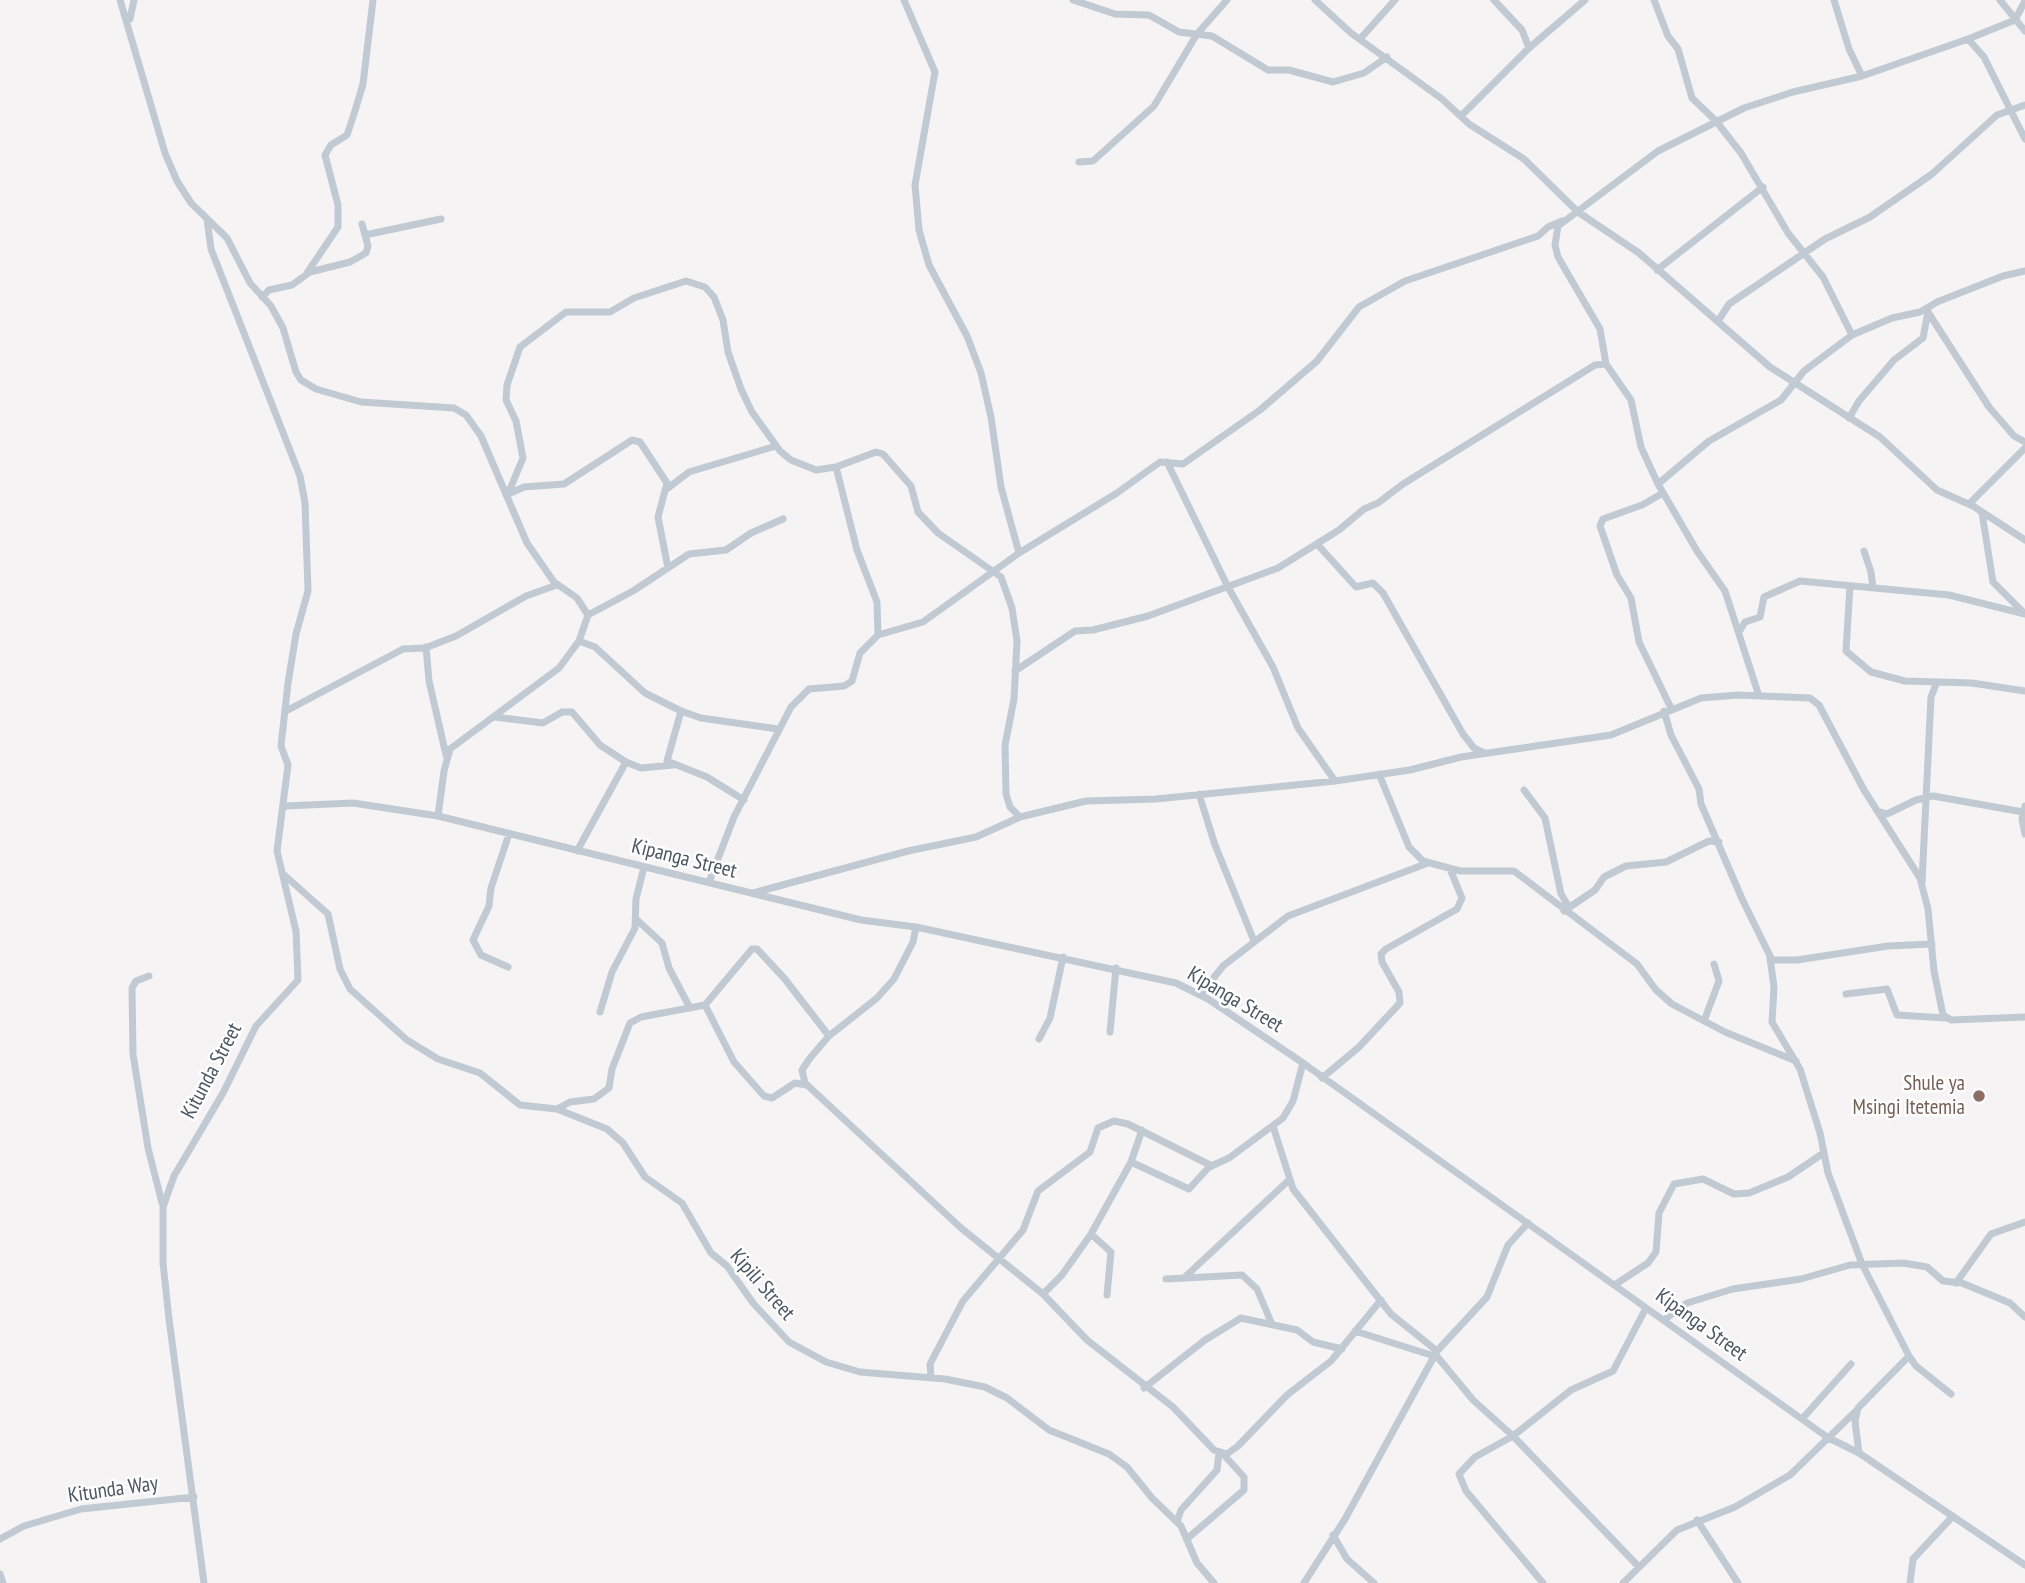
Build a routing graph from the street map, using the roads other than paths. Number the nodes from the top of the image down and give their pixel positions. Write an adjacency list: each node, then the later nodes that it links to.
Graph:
1 (120, 0): 16 (street)
2 (134, 0): 16 (street)
3 (373, 0): 40 (street)
4 (904, 0): 63 (street)
5 (1073, 0): 18 (street)
6 (1227, 0): 18 (street)
7 (1315, 0): 20 (street)
8 (1395, 0): 20 (street)
9 (1494, 0): 21 (street)
10 (1585, 0): 21 (street)
11 (1654, 0): 27 (street)
12 (1833, 0): 23 (street)
13 (2000, 0): 15 (street)
14 (2025, 1): 15 (street)
15 (2015, 20): 17 (street); 19 (street)
16 (131, 29): 32 (street)
17 (2025, 31)
18 (1197, 34): 22 (street); 29 (street)
19 (1968, 38): 23 (street); 25 (street)
20 (1360, 39): 22 (street)
21 (1529, 48): 26 (street)
22 (1387, 57): 26 (street)
23 (1862, 76): 27 (street)
24 (2025, 105): 25 (street)
25 (2011, 110): 28 (street); 37 (street)
26 (1461, 116): 31 (street)
27 (1716, 121): 30 (street); 31 (street)
28 (2025, 139)
29 (1079, 162)
30 (1763, 187): 37 (street); 38 (street)
31 (1577, 212): 34 (street); 38 (street)
32 (207, 219): 41 (street); 81 (street, Kitunda Street)
33 (441, 219): 36 (street)
34 (1562, 221): 45 (street); 51 (street)
35 (362, 224): 36 (street)
36 (365, 235): 40 (street)
37 (1805, 253): 43 (street); 44 (street)
38 (1657, 270): 43 (street)
39 (2025, 271): 42 (street)
40 (307, 273): 41 (street)
41 (262, 297): 56 (street)
42 (1927, 310): 44 (street); 47 (street); 48 (street)
43 (1718, 321): 46 (street)
44 (1852, 335): 46 (street)
45 (1606, 363): 53 (street); 61 (street)
46 (1793, 382): 47 (street); 53 (street)
47 (1849, 418): 57 (street)
48 (2025, 442)
49 (776, 446): 52 (street); 54 (street); 56 (street)
50 (2025, 448): 57 (street)
51 (1167, 462): 63 (street); 68 (street)
52 (836, 467): 65 (street); 73 (street)
53 (1658, 484): 55 (street)
54 (668, 488): 56 (street); 64 (street)
55 (1663, 493): 72 (street); 80 (street)
56 (507, 495): 66 (street)
57 (1969, 504): 58 (street)
58 (1981, 511): 60 (street); 70 (street)
59 (783, 519): 64 (street)
60 (2025, 540)
61 (1318, 545): 68 (street); 85 (street)
62 (1864, 551): 69 (street)
63 (1019, 553): 65 (street)
64 (668, 568): 71 (street)
65 (993, 570): 73 (street); 76 (street)
66 (557, 585): 71 (street); 75 (street)
67 (1850, 586): 69 (street); 72 (street); 77 (street)
68 (1228, 587): 76 (street); 90 (street)
69 (1873, 588): 70 (street)
70 (2024, 614)
71 (588, 615): 74 (street)
72 (1739, 633): 79 (street)
73 (878, 635): 84 (street)
74 (579, 641): 82 (street); 83 (street)
75 (426, 647): 81 (street); 86 (street)
76 (1015, 671): 99 (street)
77 (1937, 682): 78 (street); 93 (street)
78 (2025, 691)
79 (1759, 696): 80 (street); 97 (street)
80 (1668, 710): 85 (street); 102 (street)
81 (286, 711): 95 (street, Kitunda Street)
82 (681, 711): 84 (street); 88 (street)
83 (495, 717): 86 (street); 87 (street)
84 (778, 729): 94 (street)
85 (1485, 754): 89 (street)
86 (447, 756): 98 (street)
87 (625, 762): 88 (street); 103 (street)
88 (673, 765): 94 (street)
89 (1379, 774): 90 (street); 104 (street)
90 (1335, 781): 92 (street)
91 (1524, 790): 111 (street)
92 (1199, 794): 99 (street); 114 (street)
93 (1927, 797): 96 (street); 97 (street); 109 (street)
94 (744, 800): 108 (street)
95 (285, 806): 98 (street, Kipanga Street); 107 (street, Kitunda Street)
96 (2024, 809): 101 (street)
97 (1877, 811): 109 (street)
98 (438, 816): 100 (street, Kipanga Street)
99 (1020, 817): 110 (street)
100 (509, 834): 103 (street, Kipanga Street); 119 (street)
101 (2025, 834)
102 (1719, 842): 111 (street); 117 (street)
103 (577, 851): 105 (street, Kipanga Street)
104 (1429, 863): 106 (street); 114 (street)
105 (644, 867): 108 (street, Kipanga Street); 112 (street)
106 (1450, 869): 111 (street); 135 (street)
107 (282, 873): 137 (street, Kipili Street); 144 (street, Kitunda Street)
108 (709, 882): 110 (street, Kipanga Street)
109 (1922, 883): 115 (street)
110 (752, 894): 113 (street, Kipanga Street)
111 (1567, 909): 129 (street)
112 (636, 919): 125 (street); 126 (street)
113 (916, 928): 116 (street, Kipanga Street); 131 (street)
114 (1254, 941): 123 (street)
115 (1932, 944): 117 (street); 128 (street)
116 (1063, 957): 120 (street, Kipanga Street); 132 (street)
117 (1770, 958): 133 (street)
118 (1714, 964): 129 (street)
119 (508, 967)
120 (1116, 968): 123 (street, Kipanga Street); 130 (street)
121 (149, 976): 144 (street)
122 (1846, 994): 128 (street)
123 (1200, 995): 134 (street, Kipanga Street)
124 (705, 1005): 125 (street); 131 (street); 136 (street)
125 (690, 1008): 137 (street)
126 (600, 1012)
127 (2025, 1017): 128 (street)
128 (1946, 1018)
129 (1704, 1021): 133 (street)
130 (1110, 1032)
131 (829, 1036): 136 (street)
132 (1039, 1039)
133 (1796, 1061): 140 (street)
134 (1303, 1063): 135 (street, Kipanga Street); 138 (street)
135 (1322, 1078): 146 (street, Kipanga Street)
136 (807, 1086): 148 (street)
137 (557, 1109): 166 (street, Kipili Street)
138 (1273, 1126): 142 (street); 143 (street)
139 (1142, 1130): 141 (street); 142 (street); 148 (street)
140 (1822, 1154): 149 (street); 153 (street)
141 (1131, 1162): 142 (street); 147 (street)
142 (1212, 1166)
143 (1289, 1180): 150 (street); 156 (street)
144 (163, 1208): 175 (street, Kitunda Street)
145 (2025, 1222): 152 (street)
146 (1528, 1223): 153 (street, Kipanga Street); 163 (street)
147 (1091, 1234): 154 (street); 155 (street)
148 (998, 1255): 154 (street); 166 (street)
149 (1861, 1264): 152 (street); 159 (street); 164 (street)
150 (1186, 1276): 151 (street); 160 (street)
151 (1166, 1279)
152 (1956, 1283): 158 (street)
153 (1616, 1284): 157 (street, Kipanga Street)
154 (1043, 1294): 167 (street)
155 (1107, 1296)
156 (1381, 1300): 161 (street); 163 (street)
157 (1646, 1308): 159 (street, Kipanga Street); 171 (street)
158 (2025, 1317)
159 (1664, 1321): 170 (street, Kipanga Street)
160 (1271, 1322): 162 (street); 167 (street)
161 (1355, 1331): 162 (street); 163 (street)
162 (1342, 1349): 174 (street)
163 (1435, 1353): 171 (street); 179 (street)
164 (1909, 1356): 168 (street); 169 (street)
165 (1851, 1364): 170 (street)
166 (932, 1377): 178 (street, Kipili Street)
167 (1144, 1388): 174 (street)
168 (1951, 1394)
169 (1857, 1410): 172 (street); 173 (street)
170 (1802, 1419): 172 (street, Kipanga Street)
171 (1514, 1436): 183 (street); 190 (street)
172 (1827, 1437): 173 (street, Kipanga Street); 177 (street)
173 (1859, 1453): 176 (street, Kipanga Street)
174 (1221, 1454): 178 (street); 180 (street)
175 (194, 1497): 181 (street, Kitunda Way); 186 (street, Kitunda Street)
176 (1953, 1516): 182 (street, Kipanga Street); 193 (street)
177 (1697, 1520): 183 (street); 192 (street)
178 (1177, 1522): 180 (street, Kipili Street)
179 (1333, 1535): 188 (street); 189 (street)
180 (1188, 1538): 187 (street, Kipili Street)
181 (0, 1539)
182 (2025, 1564)
183 (1639, 1567): 191 (street)
184 (0, 1574): 185 (street)
185 (3, 1583)
186 (204, 1583)
187 (1214, 1583)
188 (1304, 1583)
189 (1374, 1583)
190 (1543, 1583)
191 (1623, 1583)
192 (1738, 1583)
193 (1910, 1583)

